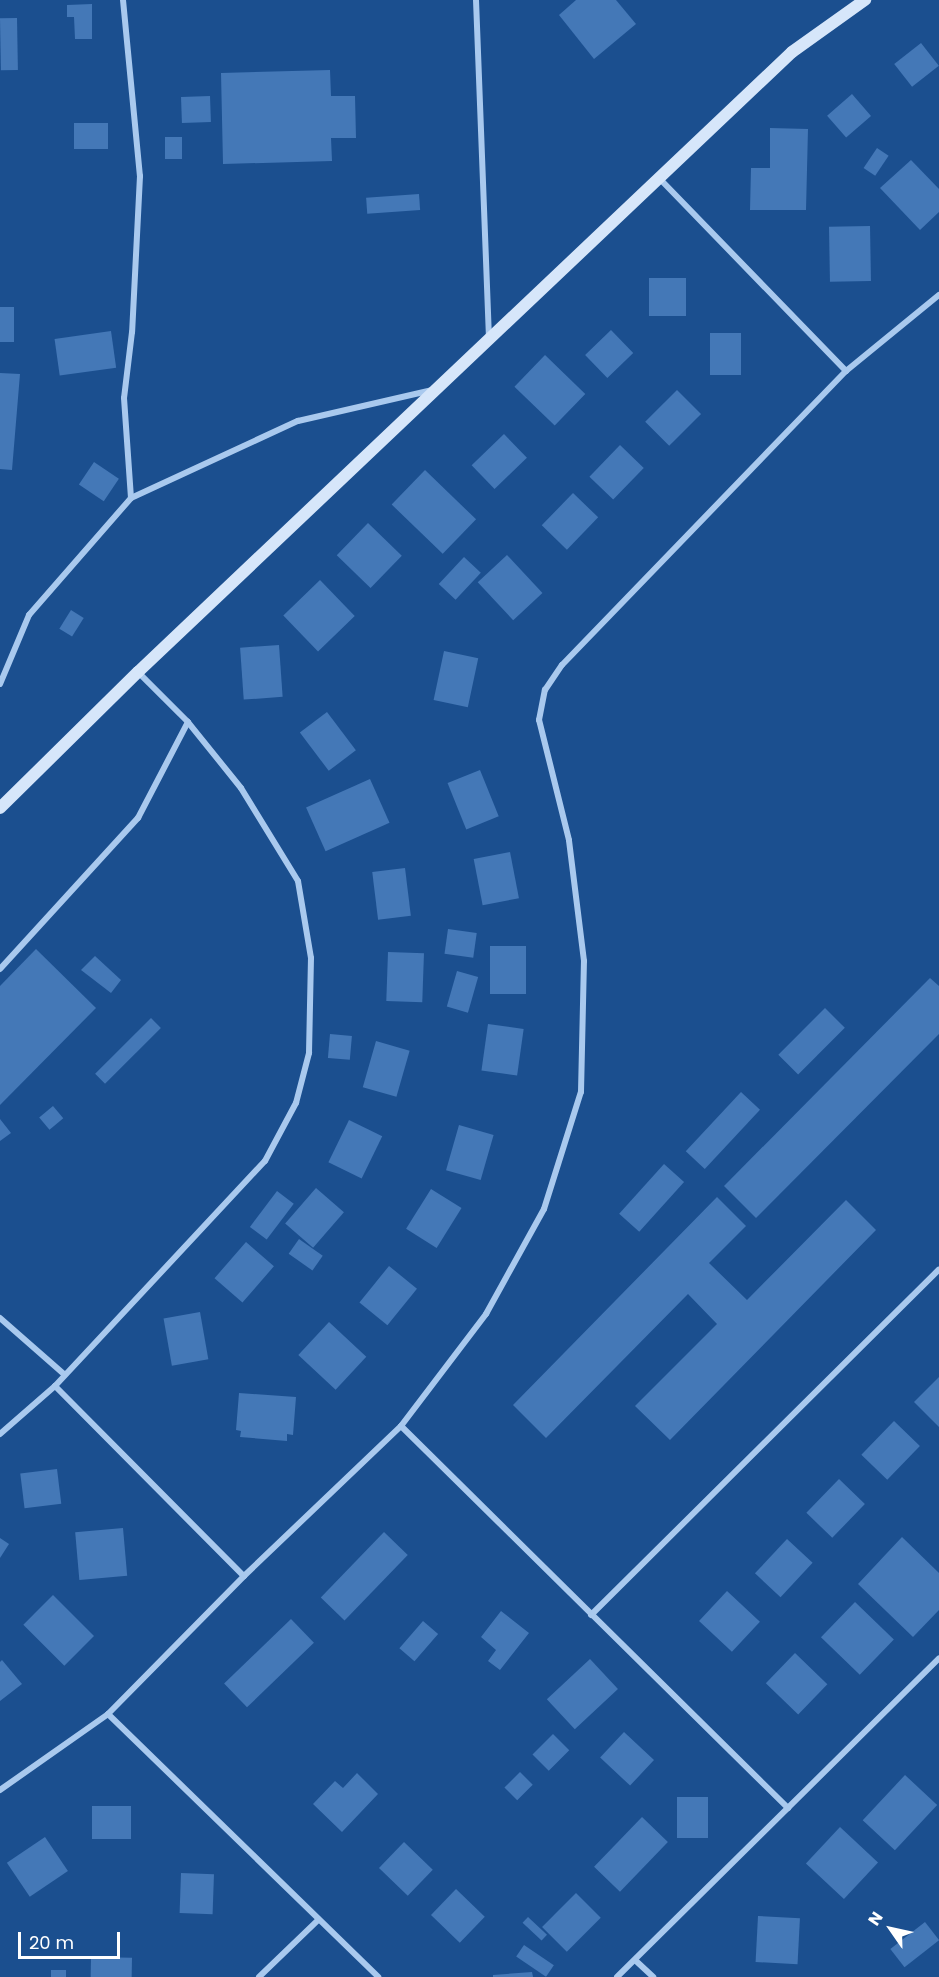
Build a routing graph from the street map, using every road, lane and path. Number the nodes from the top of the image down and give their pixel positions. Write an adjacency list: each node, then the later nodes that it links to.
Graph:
1 (123, 0): 9 (street)
2 (476, 0): 6 (street)
3 (865, 0): 4 (street)
4 (658, 177): 6 (street); 7 (street)
5 (939, 295): 7 (street)
6 (489, 338): 8 (street)
7 (846, 370): 19 (street)
8 (441, 388): 9 (street); 10 (street)
9 (130, 498): 11 (street)
10 (138, 672): 12 (street); 13 (street)
11 (0, 684)
12 (188, 722): 14 (street); 17 (street)
13 (0, 808)
14 (0, 969)
15 (939, 1270): 22 (street)
16 (0, 1318): 17 (street)
17 (65, 1375): 18 (street)
18 (55, 1386): 20 (street); 21 (street)
19 (401, 1426): 21 (street); 22 (street)
20 (0, 1434)
21 (244, 1576): 24 (street)
22 (591, 1615): 26 (street)
23 (939, 1659): 26 (street)
24 (108, 1714): 25 (street); 27 (street)
25 (0, 1790)
26 (788, 1808): 28 (street)
27 (318, 1920): 29 (street); 30 (street)
28 (635, 1960): 31 (street); 32 (street)
29 (259, 1977)
30 (378, 1977)
31 (617, 1977)
32 (653, 1977)

